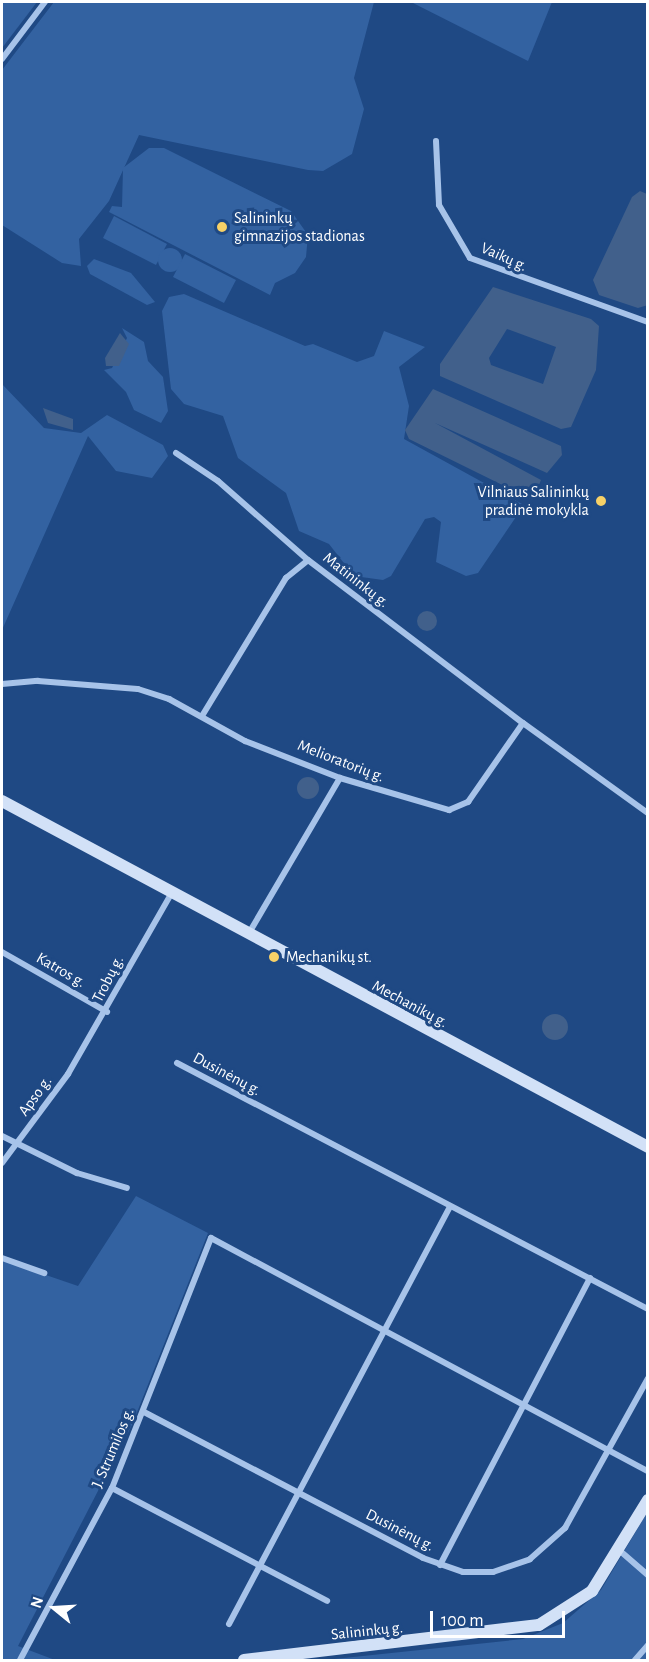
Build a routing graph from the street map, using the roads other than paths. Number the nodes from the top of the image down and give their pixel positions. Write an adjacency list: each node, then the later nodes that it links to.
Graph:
1 (45, 2): 2 (street)
2 (2, 59)
3 (436, 141): 4 (street, Vaikų g.)
4 (648, 322)
5 (176, 453): 6 (street, Matininkų g.)
6 (308, 560): 8 (street); 9 (street, Matininkų g.)
7 (2, 684): 8 (street, Melioratorių g.)
8 (202, 716): 10 (street, Melioratorių g.)
9 (523, 723): 10 (street, Melioratorių g.); 12 (street)
10 (340, 778): 14 (street)
11 (2, 801): 13 (main road, Mechanikų g.)
12 (648, 813)
13 (171, 894): 14 (main road, Mechanikų g.); 16 (street, Trobų g.)
14 (247, 936): 21 (main road, Mechanikų g.)
15 (2, 952): 16 (street, Katros g.)
16 (107, 1012): 18 (street, Trobų g.)
17 (177, 1063): 24 (street, Dusinėnų g.)
18 (68, 1074): 20 (street, Apso g.)
19 (2, 1136): 20 (street)
20 (17, 1144): 22 (street, Apso g.); 23 (street)
21 (648, 1147)
22 (2, 1163)
23 (127, 1188)
24 (450, 1207): 27 (street, Dusinėnų g.); 29 (street)
25 (2, 1258): 26 (street)
26 (44, 1273)
27 (590, 1278): 28 (street, Dusinėnų g.); 31 (street)
28 (648, 1309)
29 (385, 1331): 31 (street); 32 (street, J. Strumilos g.); 36 (street)
30 (648, 1378): 33 (street, Dusinėnų g.)
31 (523, 1405): 33 (street); 40 (street)
32 (144, 1412): 35 (street, J. Strumilos g.); 36 (street, Dusinėnų g.)
33 (609, 1450): 34 (street); 40 (street, Dusinėnų g.)
34 (648, 1471)
35 (112, 1488): 39 (street); 45 (street, J. Strumilos g.)
36 (298, 1493): 39 (street); 40 (street, Dusinėnų g.)
37 (648, 1500): 38 (main road, Salininkų g.)
38 (619, 1550): 41 (street); 46 (main road, Salininkų g.)
39 (260, 1565): 42 (street); 43 (street)
40 (440, 1566)
41 (648, 1575)
42 (327, 1601)
43 (229, 1624)
44 (648, 1645): 47 (street)
45 (20, 1660)
46 (244, 1660)
47 (635, 1660)

